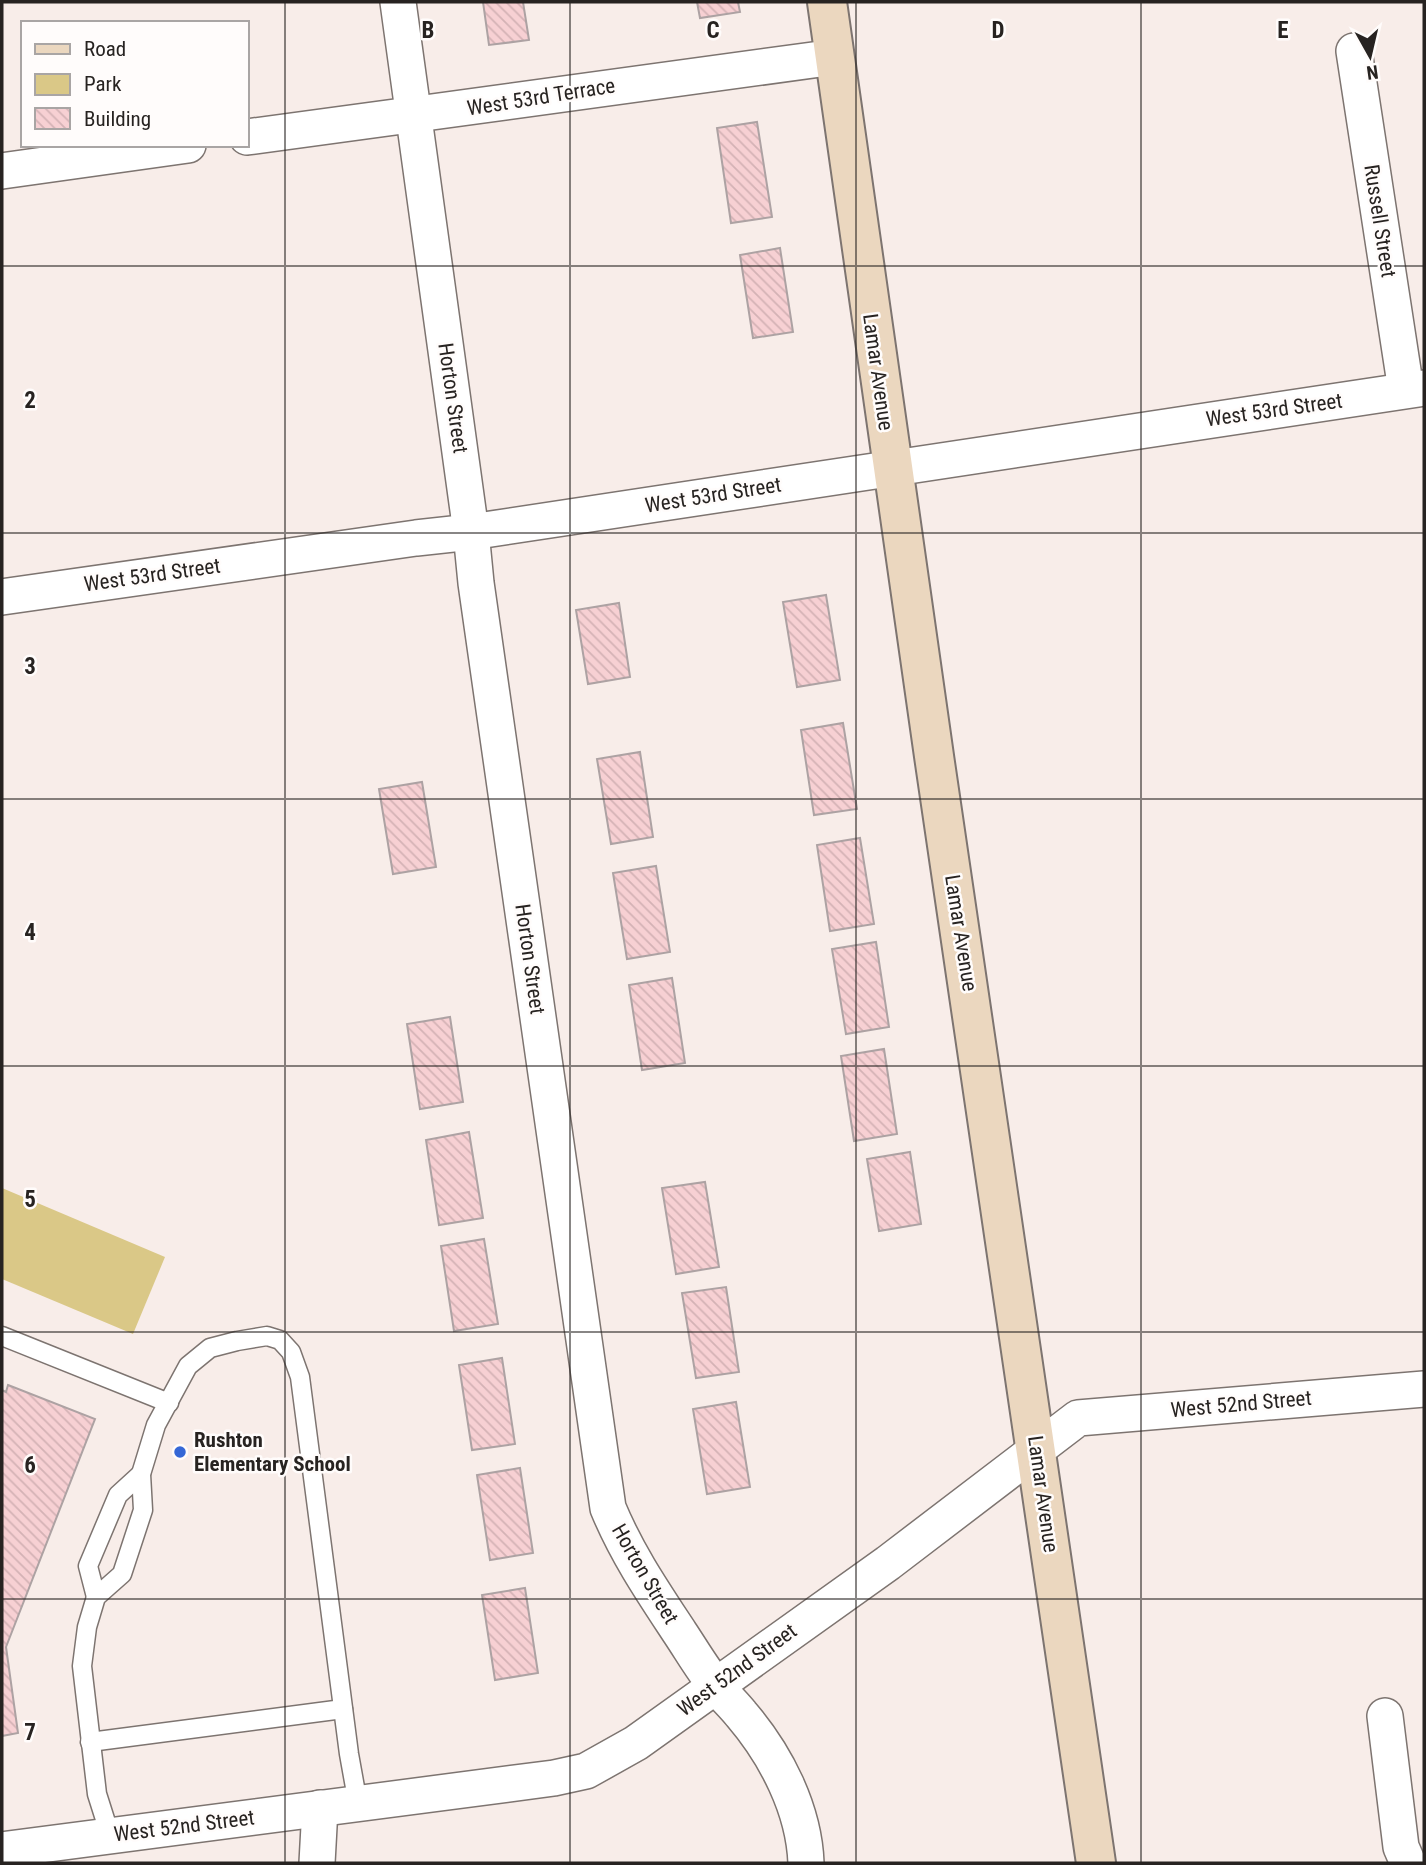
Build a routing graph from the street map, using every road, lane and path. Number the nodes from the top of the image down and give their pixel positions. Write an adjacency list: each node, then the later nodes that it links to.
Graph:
1 (398, 2): 5 (street, Horton Street)
2 (827, 2): 4 (street, Lamar Avenue)
3 (1354, 51): 9 (street, Russell Street)
4 (835, 57): 5 (street, West 53rd Terrace); 10 (street, Lamar Avenue)
5 (414, 114): 6 (street, West 53rd Terrace); 11 (street, Horton Street)
6 (248, 137)
7 (174, 147): 8 (street)
8 (2, 171)
9 (1415, 389): 10 (street, West 53rd Street)
10 (891, 467): 11 (street, West 53rd Street); 16 (street, Lamar Avenue)
11 (471, 532): 12 (street, West 53rd Street); 19 (street, Horton Street)
12 (2, 597)
13 (2, 1336): 15 (lane)
14 (1424, 1389): 16 (street, West 52nd Street)
15 (169, 1403): 17 (lane); 20 (lane)
16 (1036, 1451): 19 (street, West 52nd Street); 29 (street, Lamar Avenue)
17 (141, 1474): 18 (lane); 18 (lane)
18 (96, 1597): 22 (lane)
19 (715, 1685): 23 (street, West 52nd Street); 28 (street, Horton Street)
20 (343, 1709): 22 (lane); 23 (lane)
21 (1385, 1716): 30 (street)
22 (90, 1742): 25 (lane)
23 (358, 1804): 24 (street, West 52nd Street)
24 (320, 1808): 25 (street, West 52nd Street); 27 (street)
25 (113, 1849): 26 (street, West 52nd Street)
26 (2, 1850)
27 (317, 1863)
28 (806, 1863)
29 (1096, 1863)
30 (1408, 1863)

